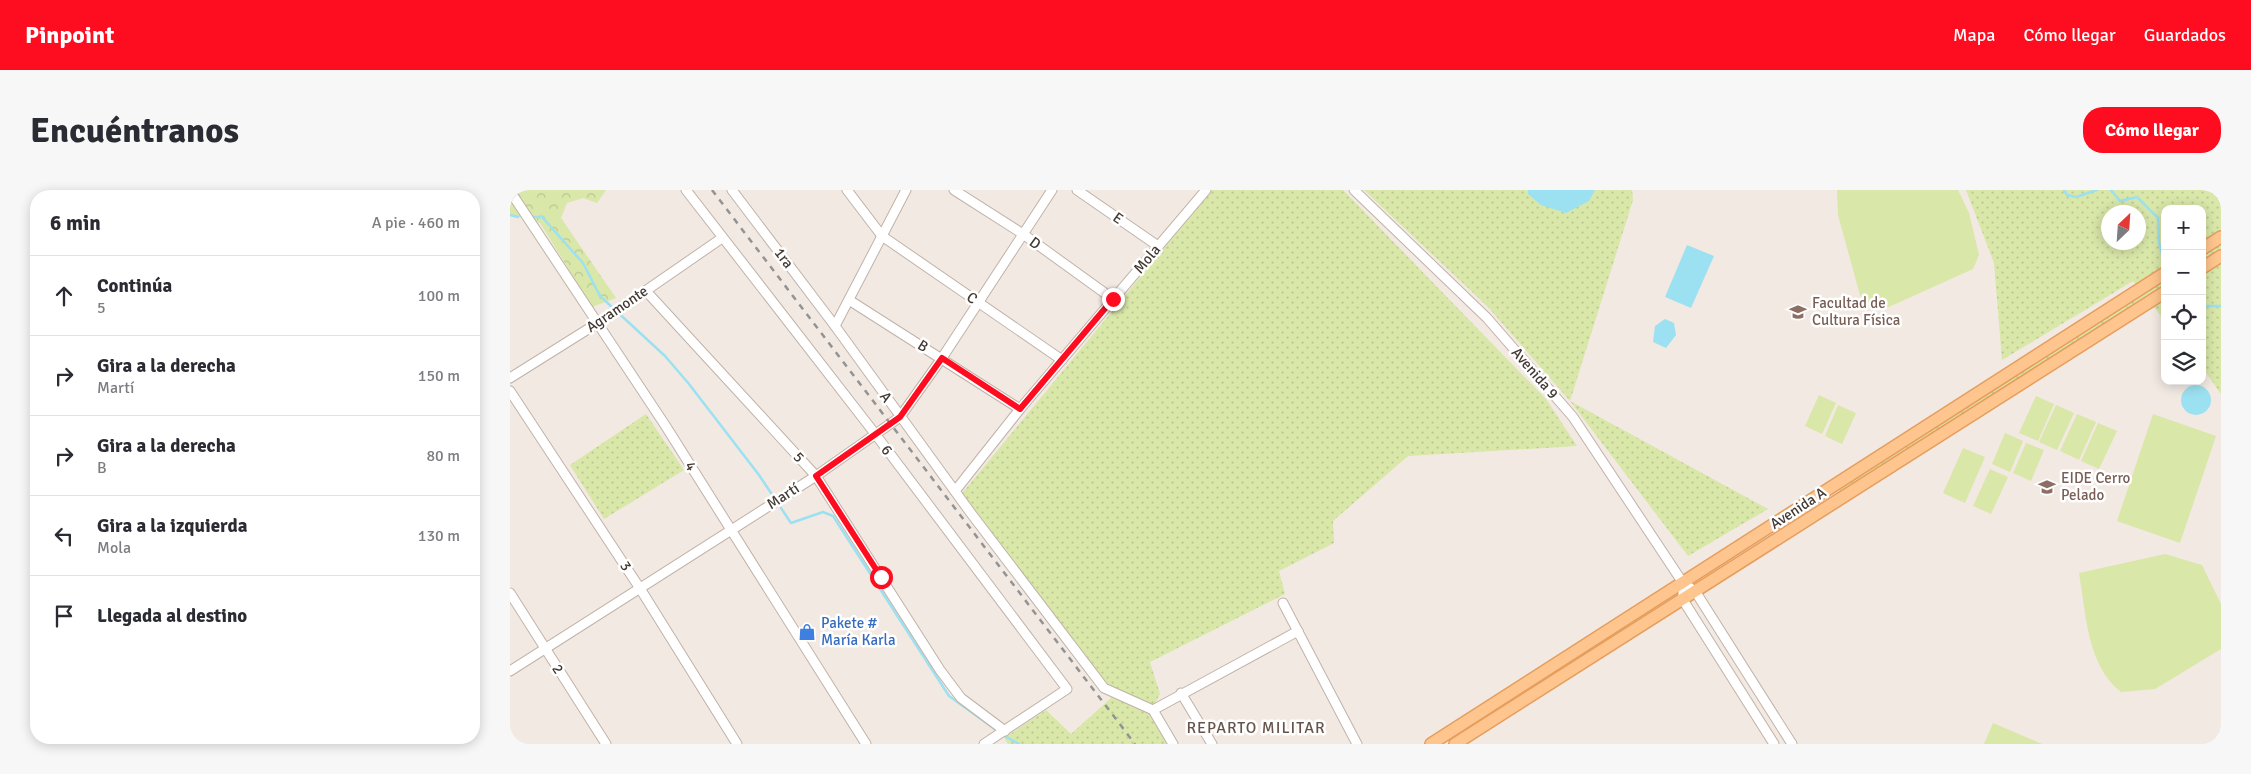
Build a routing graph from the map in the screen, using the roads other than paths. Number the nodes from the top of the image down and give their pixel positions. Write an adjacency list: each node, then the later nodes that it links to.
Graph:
1 (686, 190): 14 (street, 6)
2 (732, 190): 26 (street, 1ra)
3 (847, 190): 12 (street, C)
4 (906, 190): 12 (street)
5 (1052, 190): 11 (street, Martí)
6 (1077, 190): 15 (street, E)
7 (1204, 190): 15 (street, Mola)
8 (1354, 190): 39 (street, Avenida 9)
9 (510, 191): 25 (street, 4)
10 (959, 191): 11 (street, D)
11 (1023, 234): 22 (street, D); 24 (street, Martí)
12 (882, 236): 23 (street); 24 (street, C)
13 (2221, 237): 16 (main road)
14 (722, 238): 20 (street, Agramonte); 33 (street, 6)
15 (1158, 246): 22 (street, Mola)
16 (2206, 246)
17 (2221, 256): 18 (main road)
18 (2206, 265)
19 (2161, 276): 36 (main road, Avenida A)
20 (646, 291): 25 (street, Agramonte); 34 (street, 5)
21 (2161, 295): 37 (main road, Avenida A)
22 (1113, 299): 28 (street, Mola)
23 (850, 300): 26 (street); 27 (street, B)
24 (977, 301): 27 (street, Martí); 28 (street, C)
25 (596, 324): 29 (street, Agramonte); 38 (street, 4)
26 (835, 326): 32 (street, A)
27 (942, 358): 31 (street, B); 32 (street, Martí)
28 (1062, 360): 31 (street, Mola)
29 (510, 378)
30 (510, 390): 40 (street, 3)
31 (1020, 409): 35 (street, Mola)
32 (900, 417): 33 (street, Martí); 35 (street, A)
33 (876, 435): 34 (street, Martí); 50 (street, 6)
34 (816, 476): 38 (street, Martí); 50 (street, 5)
35 (955, 491): 49 (street, A)
36 (1811, 500): 37 (main road); 39 (main road, Avenida A)
37 (1828, 506): 41 (main road, Avenida A)
38 (731, 531): 40 (street, Martí); 53 (street, 4)
39 (1683, 583): 41 (street, Avenida 9); 43 (street); 58 (main road, Avenida A)
40 (641, 590): 46 (street, Martí); 52 (street, 3)
41 (1695, 591): 43 (main road, Avenida A); 61 (street, Avenida 9)
42 (510, 593): 46 (street, 2)
43 (1683, 600): 59 (main road, Avenida A); 60 (street)
44 (1283, 603): 45 (street)
45 (1298, 631): 48 (street); 57 (street)
46 (545, 650): 47 (street, Martí); 51 (street, 2)
47 (510, 671)
48 (1181, 693): 49 (street); 56 (street)
49 (1153, 710): 55 (street)
50 (1002, 733): 54 (street)
51 (606, 744)
52 (738, 744)
53 (866, 744)
54 (984, 744)
55 (1173, 744)
56 (1212, 744)
57 (1357, 744)
58 (1431, 744)
59 (1455, 744)
60 (1774, 744)
61 (1792, 744)

